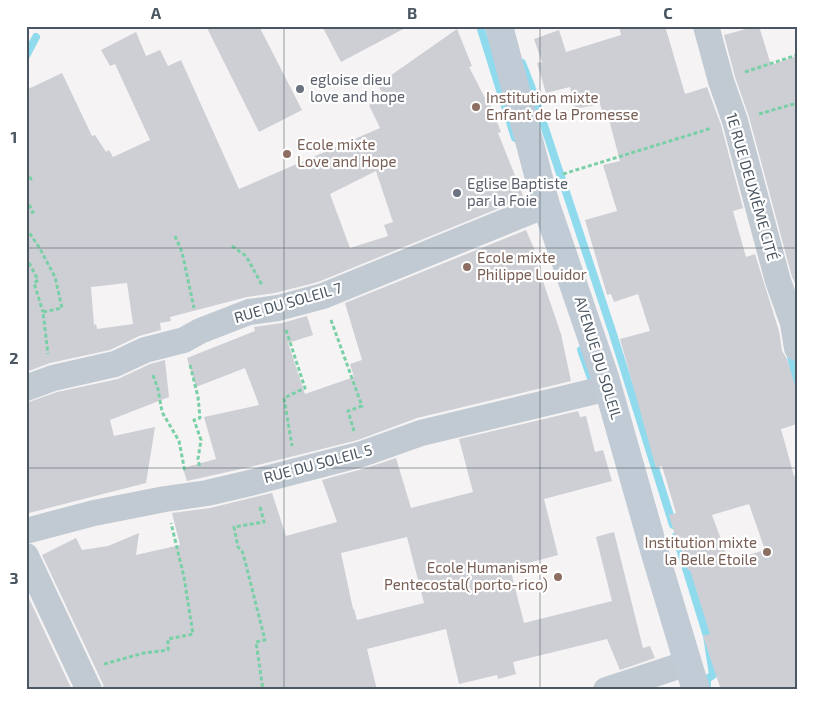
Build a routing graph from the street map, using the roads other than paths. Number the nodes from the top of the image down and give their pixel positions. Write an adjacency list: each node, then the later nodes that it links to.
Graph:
1 (499, 26): 3 (main road, AVENUE DU SOLEIL)
2 (706, 26): 4 (street, 1E RUE DEUXIÈME CITÉ)
3 (544, 193): 5 (street, RUE DU SOLEIL 7); 6 (main road, AVENUE DU SOLEIL)
4 (797, 348)
5 (26, 388)
6 (608, 388): 7 (street, RUE DU SOLEIL 5); 9 (main road, AVENUE DU SOLEIL)
7 (26, 530)
8 (26, 556): 10 (street)
9 (688, 663): 11 (street); 12 (main road, AVENUE DU SOLEIL)
10 (84, 680)
11 (606, 690)
12 (696, 690)

